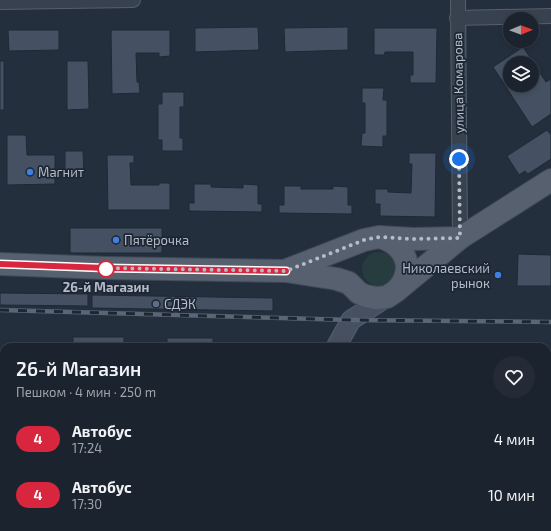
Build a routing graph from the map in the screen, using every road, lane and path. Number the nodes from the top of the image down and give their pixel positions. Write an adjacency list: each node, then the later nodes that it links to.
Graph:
1 (86, 0): 2 (street); 4 (street)
2 (133, 0)
3 (458, 0): 7 (street, улица Комарова)
4 (28, 1): 5 (street)
5 (0, 2)
6 (551, 16): 7 (street)
7 (458, 18): 10 (street, улица Комарова)
8 (551, 180): 10 (main road)
9 (371, 238): 10 (main road); 12 (main road); 13 (main road); 14 (main road)
10 (460, 238): 14 (main road)
11 (0, 264): 12 (main road)
12 (286, 271): 13 (main road)
13 (349, 283): 14 (main road); 15 (main road)
14 (391, 294): 15 (main road)
15 (351, 320): 16 (main road)
16 (338, 343)

